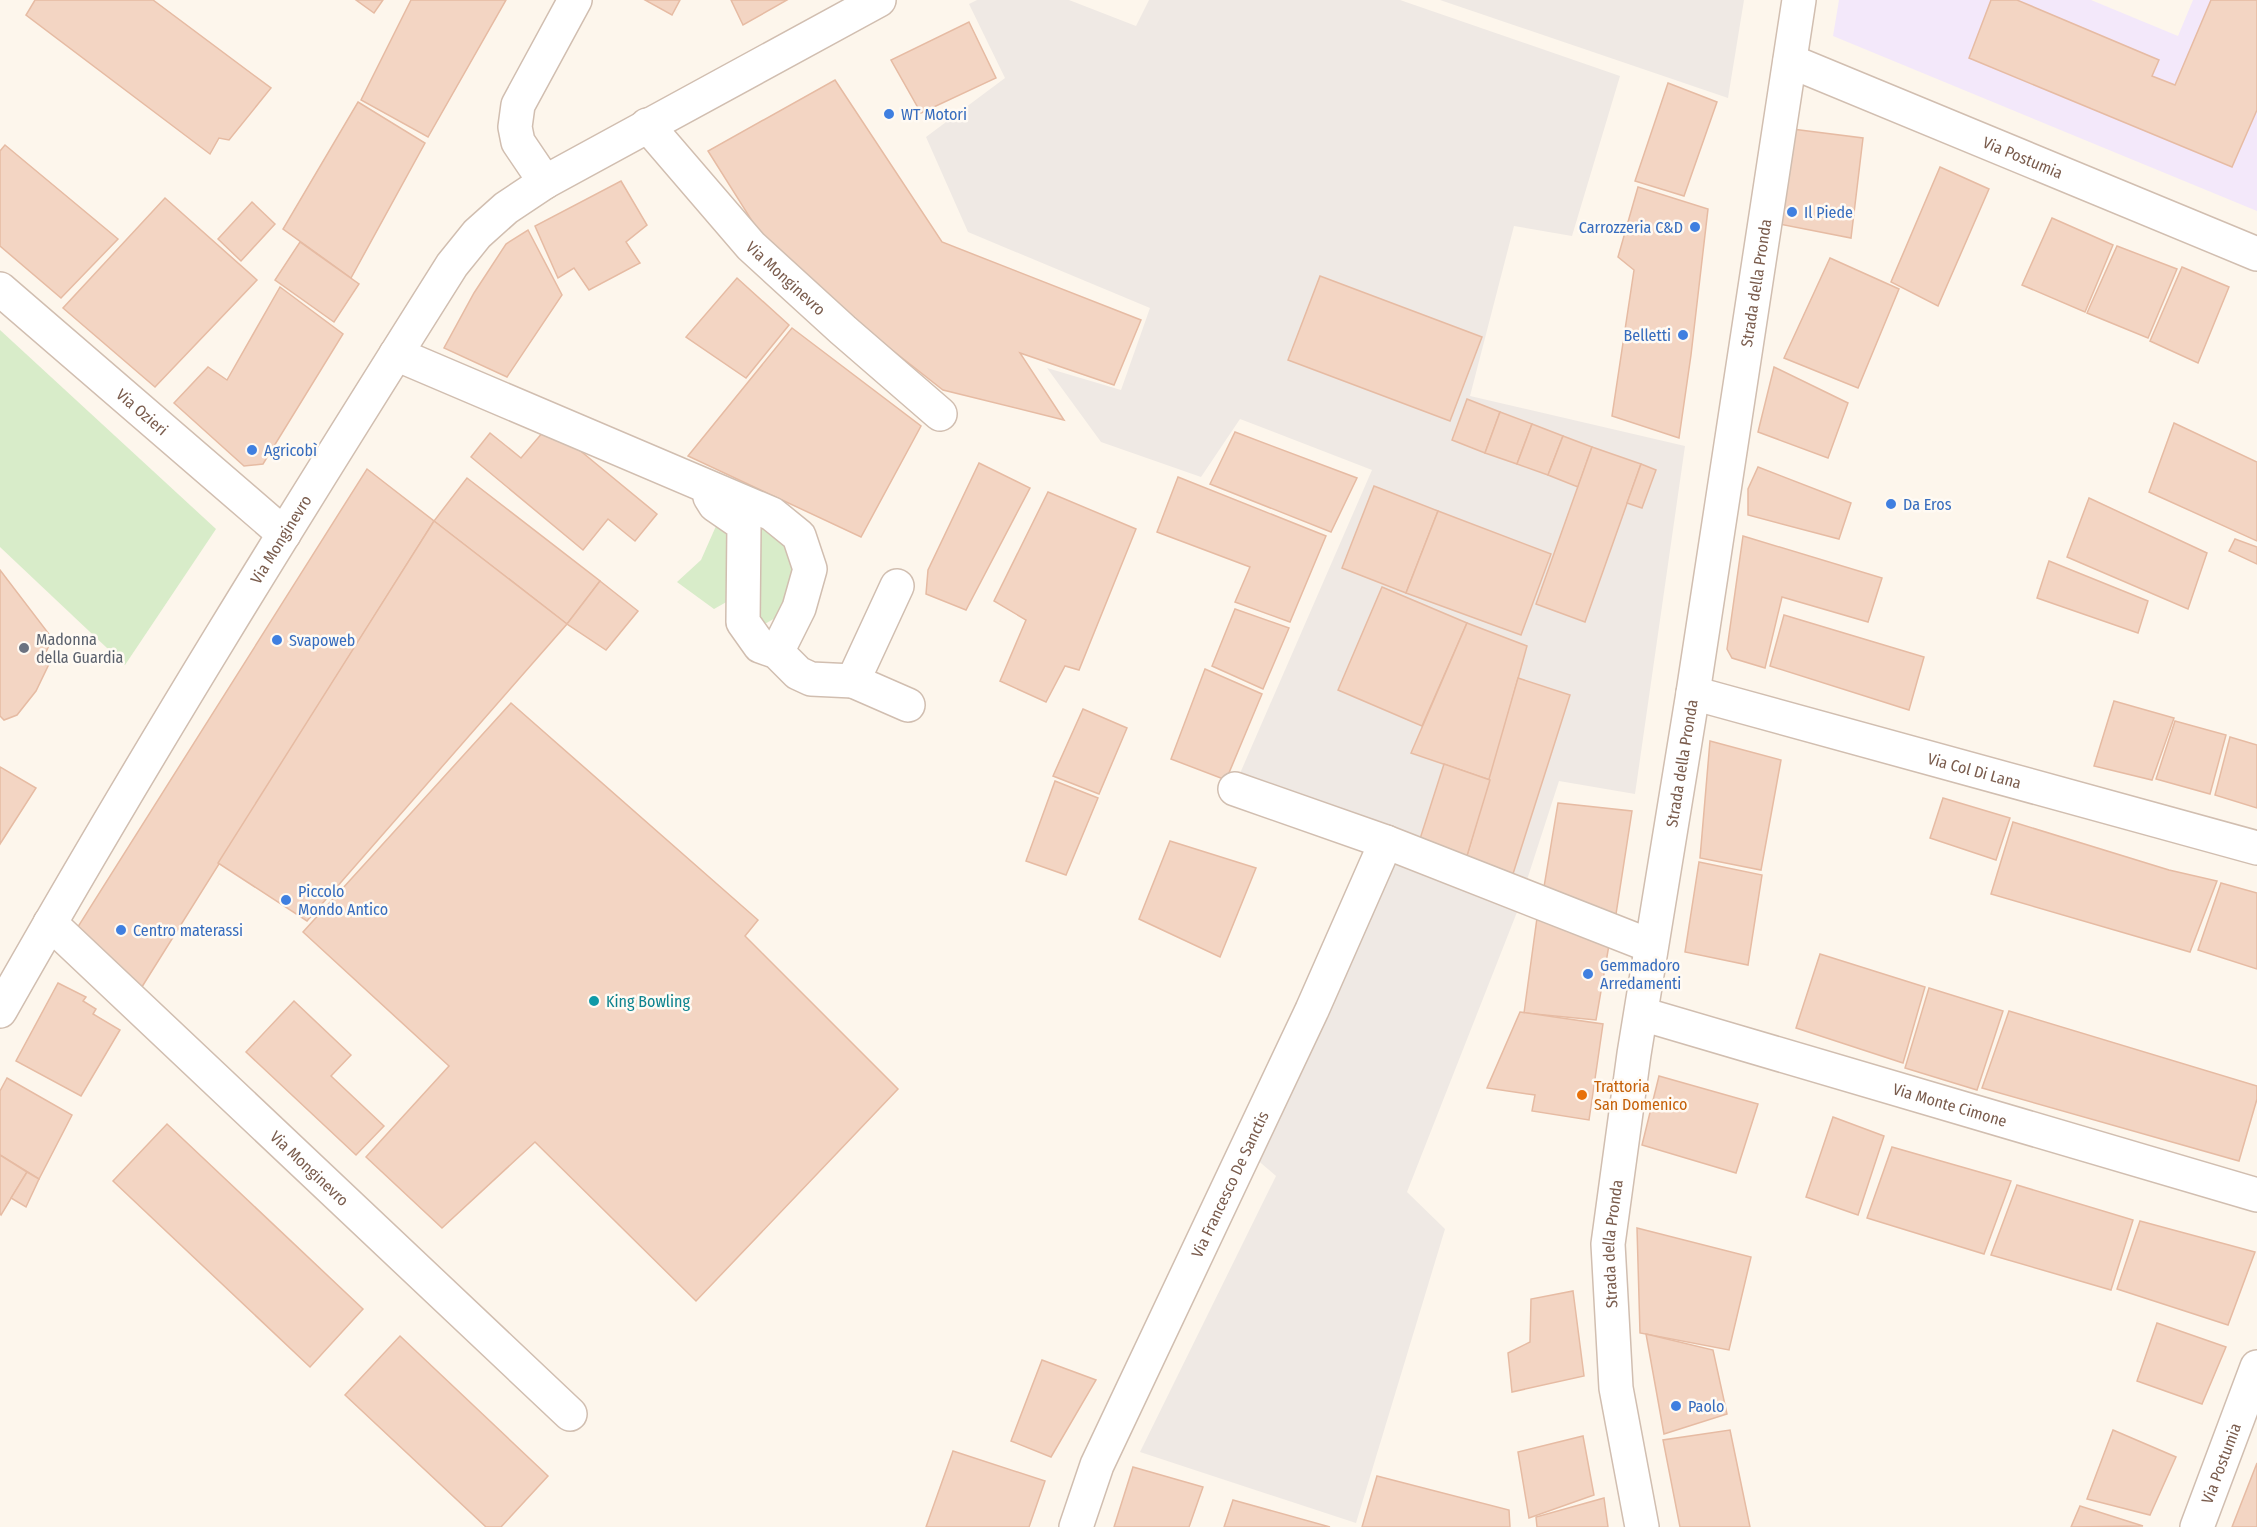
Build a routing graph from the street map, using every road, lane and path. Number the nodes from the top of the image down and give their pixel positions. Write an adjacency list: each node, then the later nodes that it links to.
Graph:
1 (575, 0): 6 (street)
2 (879, 0): 5 (street, Via Monginevro)
3 (1799, 0): 4 (street, Strada della Pronda)
4 (1790, 61): 7 (street, Via Postumia); 16 (street, Strada della Pronda)
5 (647, 125): 6 (street, Via Monginevro); 10 (street, Via Monginevro)
6 (545, 182): 9 (street, Via Monginevro)
7 (2257, 254)
8 (0, 289): 12 (street, Via Ozieri)
9 (396, 354): 11 (street); 12 (street, Via Monginevro)
10 (940, 414)
11 (700, 483): 14 (street); 14 (street)
12 (284, 534): 21 (street, Via Monginevro)
13 (897, 586): 15 (street)
14 (777, 652): 15 (street)
15 (853, 681): 17 (street)
16 (1693, 693): 20 (street, Via Col Di Lana); 22 (street, Strada della Pronda)
17 (908, 705)
18 (1235, 789): 19 (street)
19 (1386, 842): 22 (street); 28 (street, Via Francesco De Sanctis)
20 (2257, 848)
21 (50, 923): 23 (street, Via Monginevro); 27 (street, Via Monginevro)
22 (1651, 946): 24 (street, Strada della Pronda)
23 (0, 1011)
24 (1642, 1014): 25 (street, Via Monte Cimone); 29 (street, Strada della Pronda)
25 (2257, 1195)
26 (2257, 1367): 30 (street, Via Postumia)
27 (570, 1414)
28 (1076, 1527)
29 (1642, 1527)
30 (2197, 1527)

